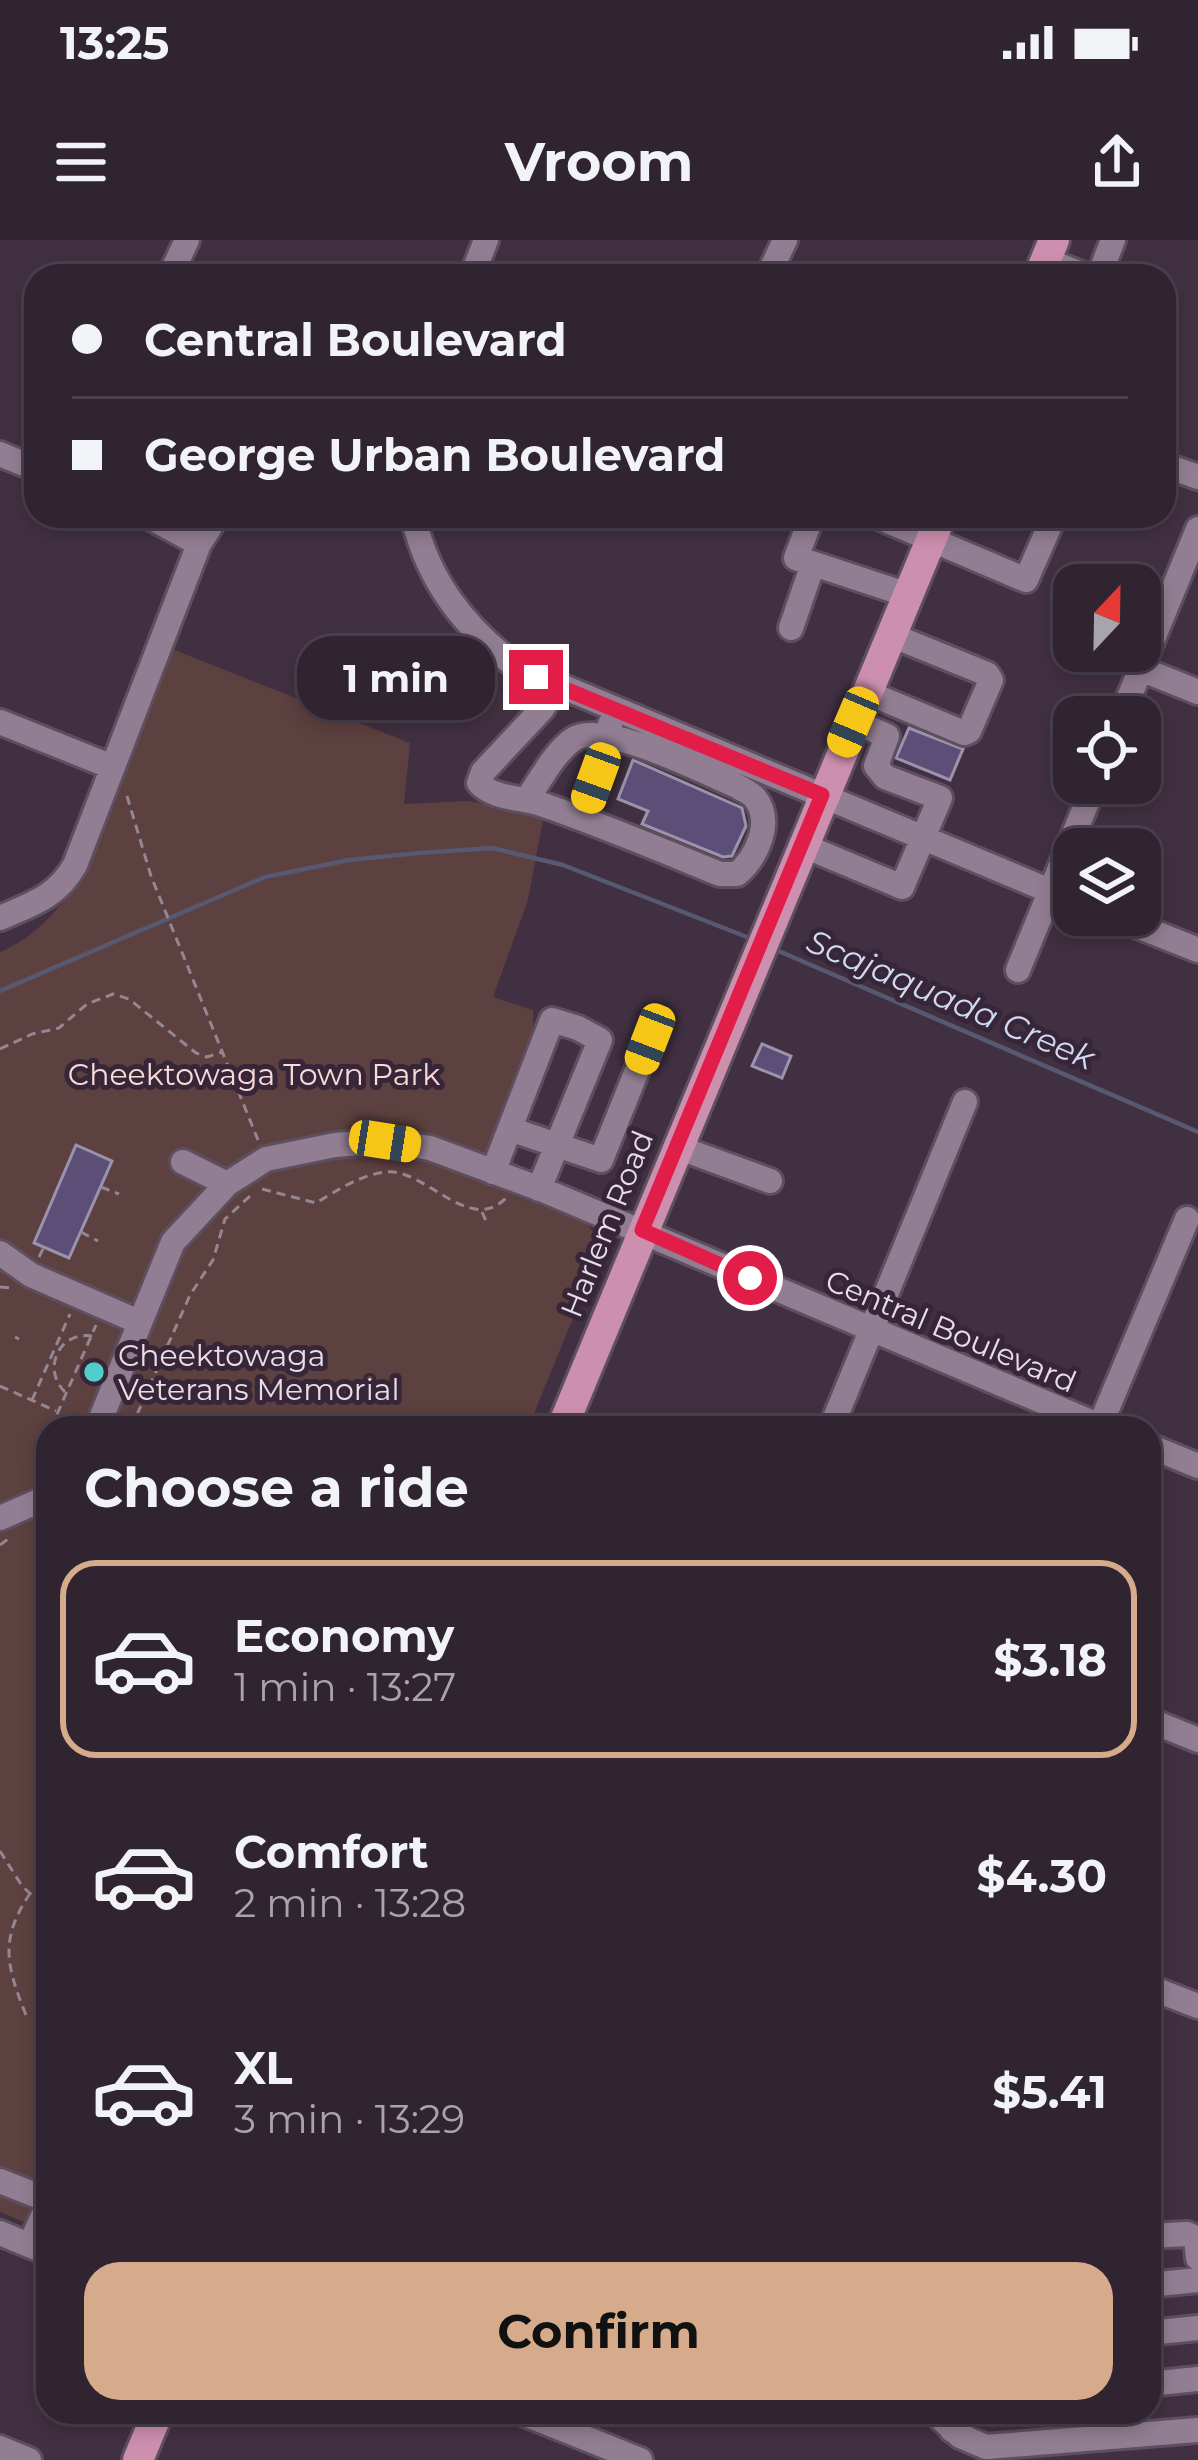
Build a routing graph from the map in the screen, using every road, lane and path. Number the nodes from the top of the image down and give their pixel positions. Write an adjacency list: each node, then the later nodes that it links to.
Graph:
1 (170, 528): 9 (street)
2 (210, 528): 9 (street)
3 (417, 528): 16 (street)
4 (807, 528): 10 (street)
5 (936, 528): 11 (main road, Harlem Road)
6 (938, 528): 7 (street)
7 (1049, 528)
8 (1198, 529): 12 (street)
9 (200, 544): 23 (street)
10 (813, 564): 11 (street); 13 (street)
11 (908, 595): 14 (main road, Harlem Road)
12 (1161, 620)
13 (790, 628)
14 (891, 635): 17 (main road, Harlem Road); 17 (street)
15 (1148, 672): 18 (street)
16 (555, 686): 19 (street); 25 (street)
17 (866, 692): 21 (main road, Harlem Road)
18 (1198, 692)
19 (615, 712): 22 (street); 24 (street)
20 (0, 722): 23 (street)
21 (853, 722): 24 (main road, Harlem Road); 27 (street)
22 (611, 738): 25 (street); 26 (street); 28 (street)
23 (112, 767): 32 (street); 38 (path)
24 (822, 795): 27 (street); 29 (main road, Harlem Road)
25 (526, 800): 26 (street)
26 (581, 818): 28 (street)
27 (923, 838): 29 (street); 30 (street)
28 (758, 845): 29 (street)
29 (798, 853): 42 (main road, Harlem Road)
30 (1053, 892)
31 (1053, 911): 35 (street)
32 (0, 918)
33 (1161, 935): 34 (street)
34 (1198, 950)
35 (1018, 970)
36 (650, 1039): 41 (street)
37 (0, 1049): 38 (path)
38 (224, 1051): 43 (path)
39 (965, 1102): 60 (street)
40 (510, 1129): 41 (street); 41 (street); 45 (street)
41 (555, 1145): 45 (street)
42 (677, 1147): 46 (street); 53 (main road, Harlem Road)
43 (266, 1160): 45 (street, Central Boulevard); 47 (street, Central Boulevard)
44 (183, 1162): 47 (street)
45 (516, 1181): 50 (path); 53 (street, Central Boulevard)
46 (770, 1181)
47 (227, 1184): 59 (street, Central Boulevard)
48 (101, 1186): 49 (path)
49 (119, 1194)
50 (482, 1210): 52 (path); 69 (path)
51 (1187, 1219): 73 (street)
52 (486, 1221)
53 (642, 1230): 60 (street, Central Boulevard); 70 (main road, Harlem Road)
54 (80, 1232): 55 (path)
55 (98, 1240)
56 (0, 1252): 57 (street)
57 (78, 1295): 58 (street); 65 (path)
58 (104, 1307): 59 (street); 61 (path)
59 (140, 1322): 68 (street, Central Boulevard)
60 (872, 1332): 71 (street); 72 (street, Central Boulevard)
61 (92, 1336): 64 (path); 64 (path)
62 (4, 1380): 63 (path)
63 (0, 1387): 65 (path)
64 (66, 1394): 66 (path)
65 (32, 1400): 66 (path)
66 (58, 1412): 67 (path)
67 (56, 1416)
68 (103, 1416)
69 (135, 1416)
70 (567, 1416)
71 (836, 1416)
72 (1075, 1416)
73 (1106, 1416)
74 (1161, 1451): 75 (street)
75 (1198, 1466)
76 (36, 1502): 77 (street)
77 (0, 1518)
78 (1161, 1725): 79 (street)
79 (1198, 1740)
80 (0, 1851): 81 (path)
81 (31, 1892): 82 (path); 83 (path)
82 (36, 1898)
83 (2, 1957): 86 (path)
84 (1161, 1992): 85 (street)
85 (1198, 2006)
86 (26, 2014)
87 (0, 2181): 88 (street)
88 (36, 2198)
89 (0, 2233): 91 (street)
90 (1161, 2235): 92 (street)
91 (36, 2248)
92 (1198, 2258)
93 (1198, 2280): 94 (street)
94 (1161, 2284)
95 (1198, 2328): 96 (street)
96 (1161, 2332)
97 (1198, 2379): 98 (street)
98 (1161, 2383)
99 (153, 2424): 105 (main road)
100 (550, 2424): 106 (street)
101 (948, 2424): 102 (street)
102 (1198, 2430)
103 (0, 2448): 104 (street)
104 (29, 2460)
105 (138, 2460)
106 (640, 2460)

